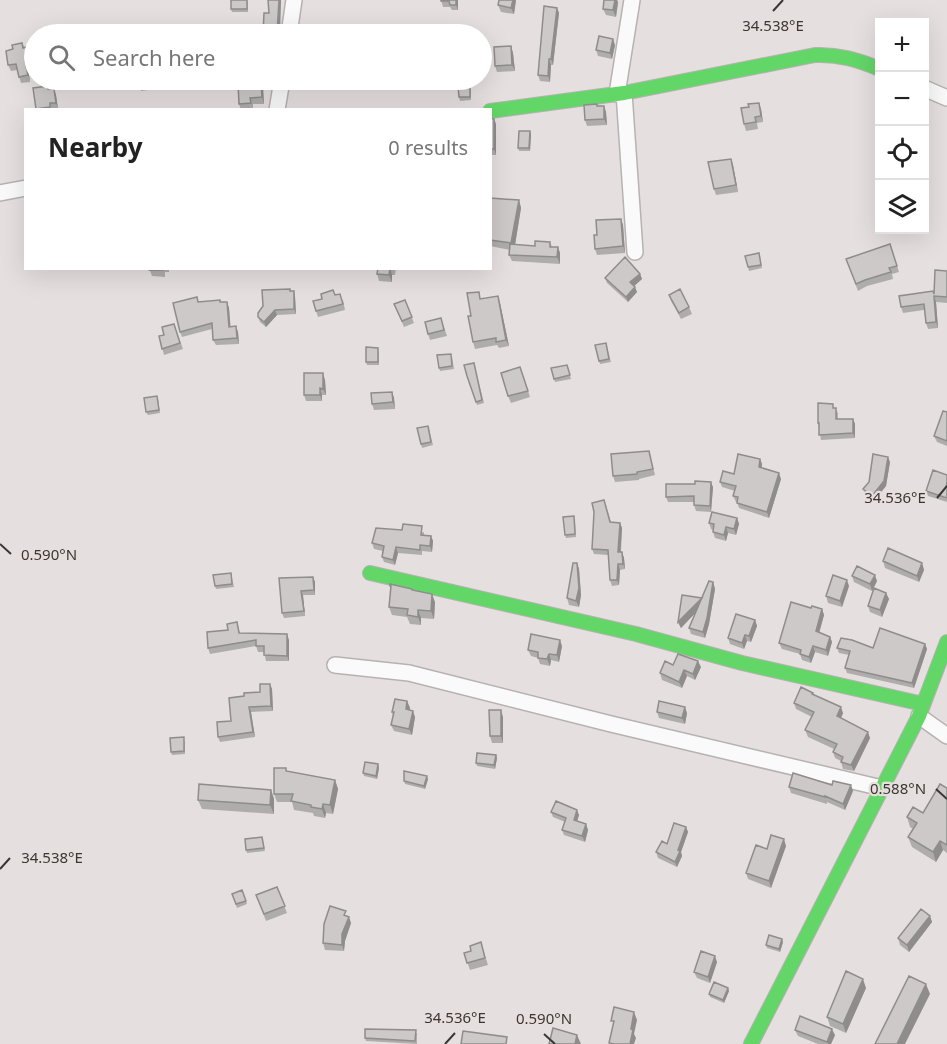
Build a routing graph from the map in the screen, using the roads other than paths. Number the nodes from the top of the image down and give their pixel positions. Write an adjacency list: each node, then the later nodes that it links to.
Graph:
1 (294, 0): 3 (street)
2 (632, 0): 7 (street)
3 (291, 24)
4 (875, 67): 7 (street)
5 (280, 90): 9 (street)
6 (929, 90): 8 (street)
7 (620, 93): 10 (street); 13 (street)
8 (947, 98)
9 (277, 108)
10 (492, 111)
11 (24, 188): 12 (street)
12 (0, 193)
13 (635, 252)
14 (370, 573): 17 (street)
15 (947, 642): 17 (street)
16 (335, 665): 19 (street)
17 (921, 710): 18 (street); 19 (street)
18 (947, 736)
19 (882, 788): 20 (street)
20 (751, 1044)

